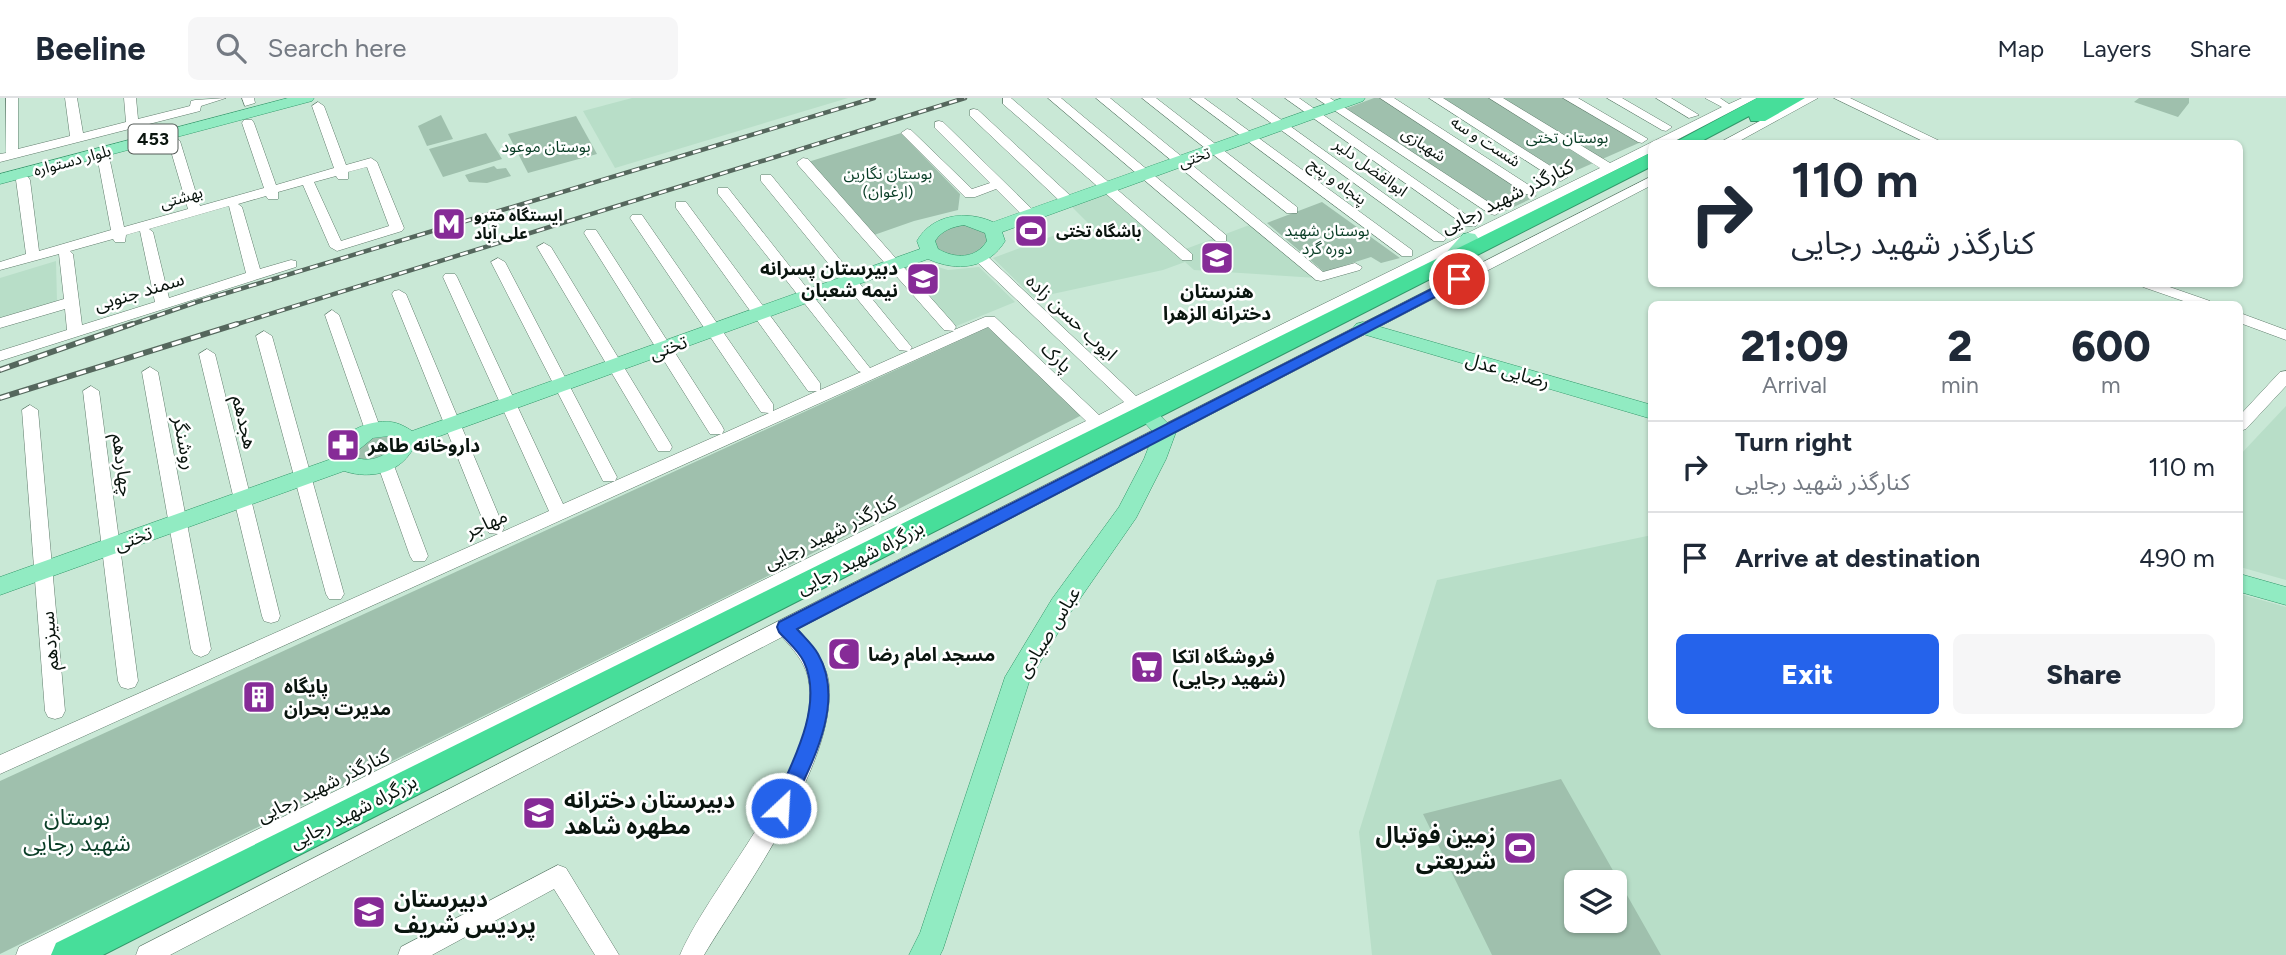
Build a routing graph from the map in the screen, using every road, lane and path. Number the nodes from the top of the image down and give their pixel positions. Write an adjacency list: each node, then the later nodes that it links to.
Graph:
1 (12, 98): 52 (street)
2 (71, 98): 41 (street)
3 (130, 98): 35 (street)
4 (220, 98): 30 (street)
5 (279, 98): 57 (main road, بلوار دستواره / 453)
6 (1054, 98): 60 (street)
7 (1102, 98): 54 (street)
8 (1148, 98): 51 (street)
9 (1196, 98): 40 (street, پنجاه و پنج)
10 (1243, 98): 37 (street, ابوالفضل دلیر)
11 (1291, 98): 32 (street)
12 (1357, 98): 28 (main road, تختی)
13 (1387, 98): 70 (street, شست و سه)
14 (1435, 98): 61 (street)
15 (1496, 98): 56 (street)
16 (1505, 98): 56 (street)
17 (1569, 98): 48 (street)
18 (1613, 98): 38 (street)
19 (1662, 98): 33 (street)
20 (1711, 98): 29 (street)
21 (1751, 98): 42 (street)
22 (1771, 98): 43 (highway)
23 (1796, 98): 44 (highway)
24 (1812, 98): 45 (street)
25 (1840, 98): 46 (street)
26 (312, 102): 59 (street); 63 (main road, بلوار دستواره / 453)
27 (1007, 102): 68 (street)
28 (1328, 102): 32 (main road, تختی); 77 (street, شهبازی)
29 (1723, 104)
30 (196, 106): 35 (street)
31 (974, 113): 72 (street)
32 (1314, 114): 37 (main road, تختی); 81 (street)
33 (1693, 115)
34 (248, 123): 71 (street)
35 (132, 124): 41 (street)
36 (939, 125): 66 (street)
37 (1281, 125): 40 (main road, تختی); 87 (street, ابوالفضل دلیر)
38 (1666, 127)
39 (907, 132): 66 (street)
40 (1248, 137): 51 (main road, تختی); 89 (street, پنجاه و پنج)
41 (77, 138): 52 (street)
42 (1666, 140)
43 (1689, 140)
44 (1715, 140)
45 (1731, 140)
46 (1931, 140)
47 (174, 141): 76 (street)
48 (1648, 147)
49 (1648, 148): 56 (street, کنارگذر شهید رجایی)
50 (1648, 148): 87 (highway, بزرگراه شهید رجایی)
51 (1214, 149): 54 (main road, تختی); 75 (street)
52 (6, 156)
53 (104, 161): 84 (street)
54 (1182, 161): 60 (main road, تختی); 98 (street)
55 (803, 162): 96 (street)
56 (1611, 165): 81 (street, کنارگذر شهید رجایی)
57 (0, 172)
58 (1648, 173): 135 (highway, بزرگراه شهید رجایی)
59 (341, 174): 67 (street); 67 (street); 71 (street, بهشتی)
60 (1146, 174): 68 (main road, تختی); 85 (street)
61 (1560, 177)
62 (766, 178): 102 (street)
63 (0, 179)
64 (23, 180): 91 (street)
65 (1648, 182): 115 (street, کنارگذر شهید رجایی)
66 (998, 184): 78 (street)
67 (310, 185): 71 (street)
68 (1108, 188): 72 (main road, تختی); 93 (street)
69 (723, 191): 105 (street)
70 (1531, 191)
71 (272, 193): 74 (street); 76 (street, بهشتی)
72 (1069, 202): 78 (main road, تختی)
73 (681, 205): 109 (street)
74 (235, 206): 82 (street); 100 (street)
75 (1292, 210)
76 (195, 211): 84 (street, بهشتی)
77 (1495, 211)
78 (1030, 215): 80 (main road, تختی)
79 (637, 218): 117 (street)
80 (992, 229): 88 (main road); 92 (main road)
81 (1470, 231): 87 (main road); 135 (street, کنارگذر شهید رجایی)
82 (146, 232): 84 (street); 108 (street)
83 (591, 233): 121 (street)
84 (119, 236): 90 (street); 91 (street, بهشتی)
85 (1220, 238)
86 (544, 247): 124 (street)
87 (1445, 249): 135 (highway, بزرگراه شهید رجایی)
88 (930, 252): 92 (main road); 96 (main road, تختی)
89 (1407, 253)
90 (66, 254): 99 (street); 107 (street)
91 (33, 257): 97 (street, بهشتی)
92 (981, 257): 135 (street, ایوب حسن زاده)
93 (1187, 257)
94 (498, 262): 128 (street)
95 (291, 264): 100 (street, سمند جنوبی)
96 (894, 265): 102 (main road, تختی); 114 (street)
97 (0, 267)
98 (1355, 267)
99 (0, 272)
100 (254, 275): 108 (street, سمند جنوبی)
101 (450, 277): 131 (street)
102 (851, 281): 105 (main road, تختی); 120 (street)
103 (2157, 287): 106 (street)
104 (398, 294): 138 (street)
105 (806, 297): 109 (main road, تختی); 125 (street)
106 (2196, 301)
107 (71, 302): 113 (street); 116 (street)
108 (163, 303): 116 (street, سمند جنوبی)
109 (760, 314): 117 (main road, تختی); 129 (street)
110 (332, 315): 139 (street)
111 (2243, 319): 118 (street)
112 (990, 320): 137 (street, پارک); 148 (street, مهاجر)
113 (3, 322): 122 (street)
114 (949, 327)
115 (1363, 328): 134 (main road, رضایی عدل); 135 (street, کنارگذر شهید رجایی)
116 (75, 331): 122 (street, سمند جنوبی)
117 (712, 331): 121 (main road, تختی); 132 (street)
118 (2286, 335)
119 (264, 336): 145 (street)
120 (904, 347)
121 (664, 348): 124 (main road, تختی); 140 (street)
122 (5, 354)
123 (207, 354): 147 (street, هجدهم)
124 (614, 366): 128 (main road, تختی); 142 (street)
125 (863, 367)
126 (150, 372): 149 (street, روشنگر)
127 (2286, 376): 136 (street)
128 (561, 385): 131 (main road, تختی); 146 (street)
129 (814, 387)
130 (92, 391): 151 (street, چهاردهم)
131 (508, 404): 138 (main road, تختی); 148 (street)
132 (767, 408)
133 (30, 410): 153 (street, سیزدهم)
134 (1648, 411)
135 (1151, 418): 137 (street, کنارگذر شهید رجایی); 159 (street, کنارگذر شهید رجایی); 164 (main road, عباس صیادی); 166 (highway, بزرگراه شهید رجایی); 167 (highway, بزرگراه شهید رجایی)
136 (2243, 422)
137 (1098, 423): 165 (street, کنارگذر شهید رجایی)
138 (453, 424): 141 (main road, تختی); 150 (street)
139 (373, 430): 141 (main road); 143 (main road)
140 (716, 430)
141 (405, 441): 144 (main road)
142 (664, 447)
143 (345, 462): 144 (main road); 145 (main road, تختی)
144 (385, 463): 152 (street)
145 (304, 477): 147 (main road, تختی); 156 (street)
146 (609, 477)
147 (242, 499): 149 (main road, تختی); 158 (street, هجدهم)
148 (559, 514): 163 (street, مهاجر)
149 (178, 522): 151 (main road, تختی); 160 (street, روشنگر)
150 (495, 528)
151 (112, 546): 153 (main road, تختی); 161 (street, چهاردهم)
152 (418, 556)
153 (43, 570): 155 (main road, تختی); 162 (street, سیزدهم)
154 (2243, 584): 157 (main road)
155 (0, 586)
156 (335, 594)
157 (2286, 596)
158 (271, 616)
159 (785, 627): 168 (street, کنارگذر شهید رجایی); 171 (street)
160 (201, 649)
161 (128, 681)
162 (55, 711)
163 (0, 765)
164 (930, 950)
165 (27, 955)
166 (68, 955)
167 (109, 955)
168 (147, 955)
169 (409, 955): 170 (street)
170 (608, 955)
171 (691, 955)

